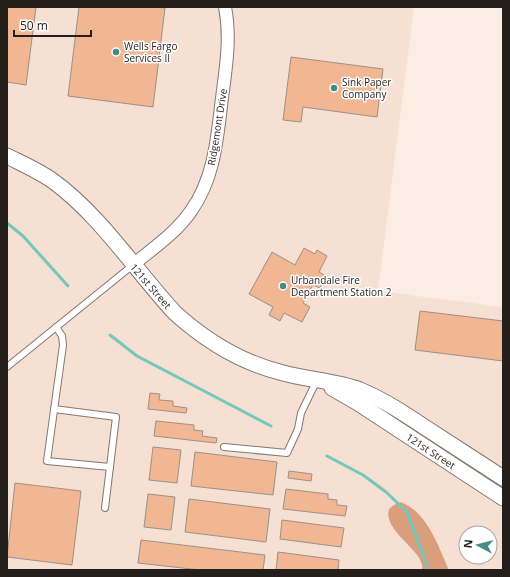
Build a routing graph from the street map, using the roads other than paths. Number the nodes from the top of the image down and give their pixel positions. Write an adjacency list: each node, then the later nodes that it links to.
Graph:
1 (225, 7): 3 (street, Ridgemont Drive)
2 (7, 156): 3 (street, 121st Street)
3 (133, 265): 4 (lane); 6 (street, 121st Street)
4 (56, 327): 5 (lane); 7 (lane)
5 (7, 367)
6 (317, 380): 8 (lane); 10 (street, 121st Street); 11 (street, 121st Street)
7 (54, 409): 9 (lane); 9 (lane)
8 (224, 447)
9 (110, 468): 12 (lane)
10 (503, 478)
11 (503, 498)
12 (105, 508)

